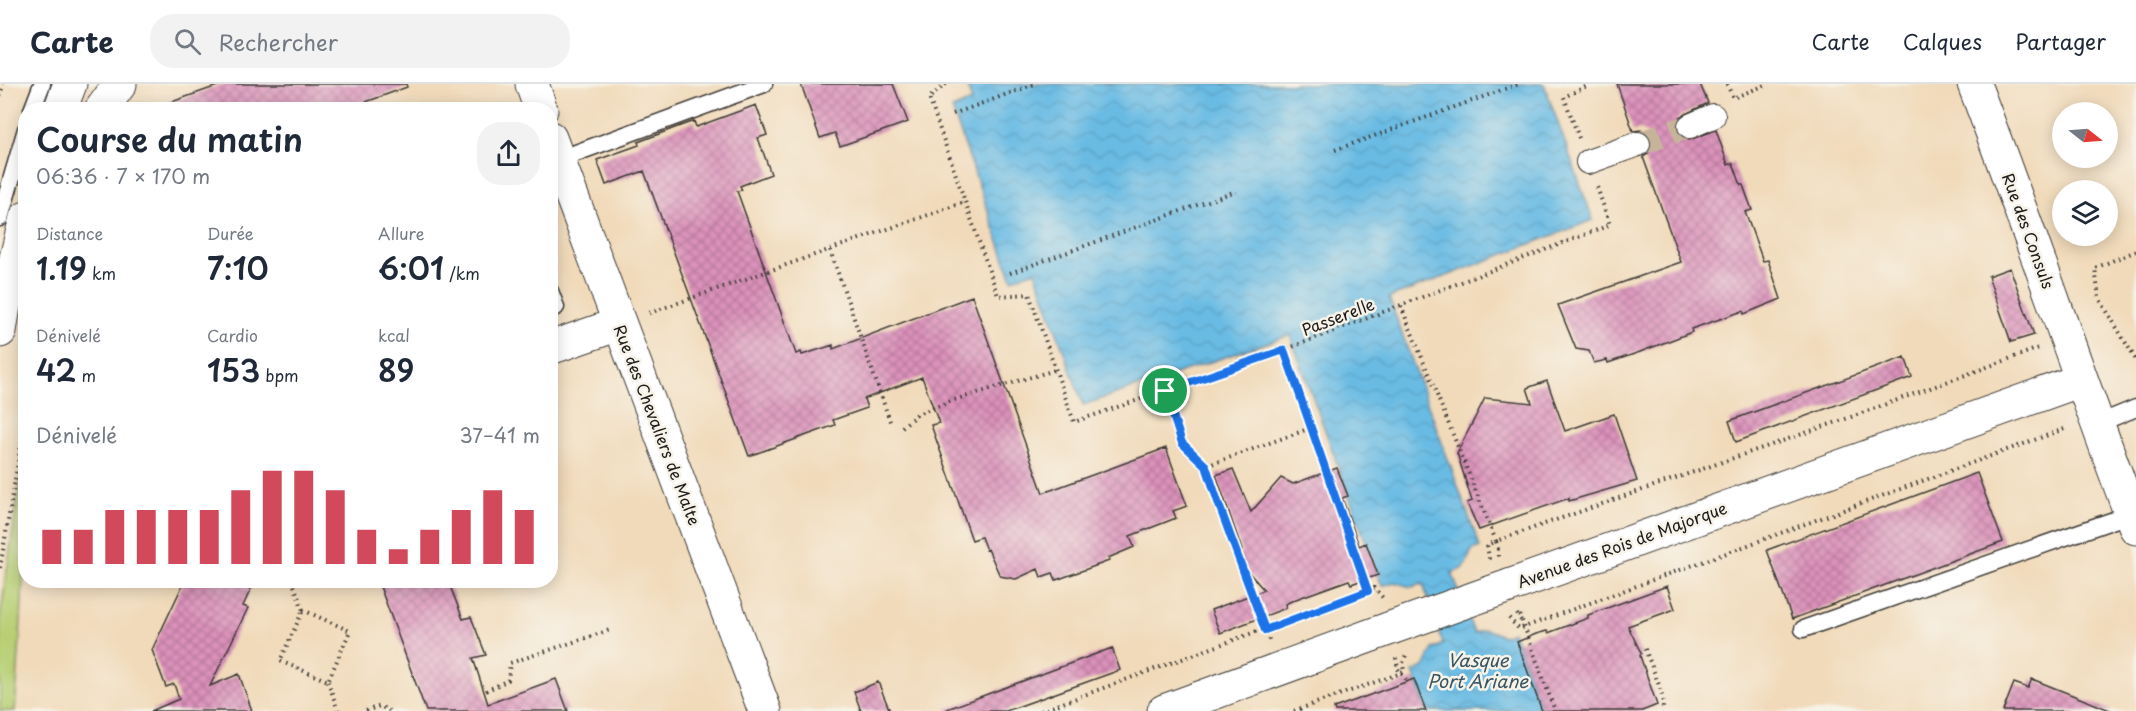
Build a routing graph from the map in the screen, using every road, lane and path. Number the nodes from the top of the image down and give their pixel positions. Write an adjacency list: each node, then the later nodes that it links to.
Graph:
1 (3, 84): 14 (path)
2 (42, 84): 15 (lane)
3 (70, 84): 16 (street)
4 (120, 84): 17 (street)
5 (532, 84): 18 (street)
6 (764, 84): 24 (lane)
7 (946, 84): 29 (path)
8 (1035, 84): 19 (path)
9 (1519, 84): 23 (path)
10 (1586, 84): 26 (path)
11 (1727, 84): 12 (path)
12 (1768, 84)
13 (1974, 84): 43 (street, Rue des Consuls)
14 (0, 96)
15 (35, 102)
16 (63, 102)
17 (107, 102)
18 (538, 102)
19 (953, 114)
20 (1713, 116): 21 (street)
21 (1690, 126)
22 (1638, 144): 26 (street)
23 (1335, 150)
24 (558, 151)
25 (18, 156): 30 (lane)
26 (1588, 162): 35 (path, Passerelle)
27 (558, 166): 36 (street, Rue des Chevaliers de Malte)
28 (1236, 191): 34 (path)
29 (965, 202): 32 (path); 41 (path)
30 (0, 218)
31 (18, 250): 37 (street)
32 (830, 250): 36 (path); 45 (path)
33 (2136, 251): 40 (path)
34 (1010, 273)
35 (1401, 306): 39 (path, Passerelle); 51 (path)
36 (619, 324): 38 (street); 69 (street, Rue des Chevaliers de Malte)
37 (0, 331)
38 (558, 345)
39 (1284, 350): 42 (path, Passerelle); 47 (path)
40 (2136, 360)
41 (1055, 370): 42 (path, Passerelle); 46 (path)
42 (1165, 391): 49 (path)
43 (2085, 391): 44 (lane); 50 (street, Rue des Consuls); 51 (path); 62 (street, Avenue des Rois de Majorque, bridge); 73 (path)
44 (2136, 408)
45 (891, 424)
46 (903, 427)
47 (1311, 428): 49 (path); 55 (path)
48 (18, 462): 53 (path)
49 (1206, 466): 60 (path)
50 (2133, 521): 58 (lane)
51 (1496, 541): 52 (path)
52 (1498, 549)
53 (0, 568)
54 (295, 588): 57 (path)
55 (1368, 591): 56 (path); 60 (path)
56 (1371, 598)
57 (303, 610): 63 (path); 63 (path)
58 (1803, 629)
59 (610, 630): 65 (path)
60 (1265, 630): 62 (path); 70 (path)
61 (1644, 649): 74 (path)
62 (1281, 668): 71 (street, Avenue des Rois de Majorque); 72 (path)
63 (328, 681): 66 (path)
64 (1407, 681): 72 (path)
65 (486, 691)
66 (338, 711)
67 (366, 711): 68 (path)
68 (389, 711)
69 (765, 711)
70 (1041, 711)
71 (1164, 711)
72 (1295, 711)
73 (1555, 711)
74 (1662, 711)

